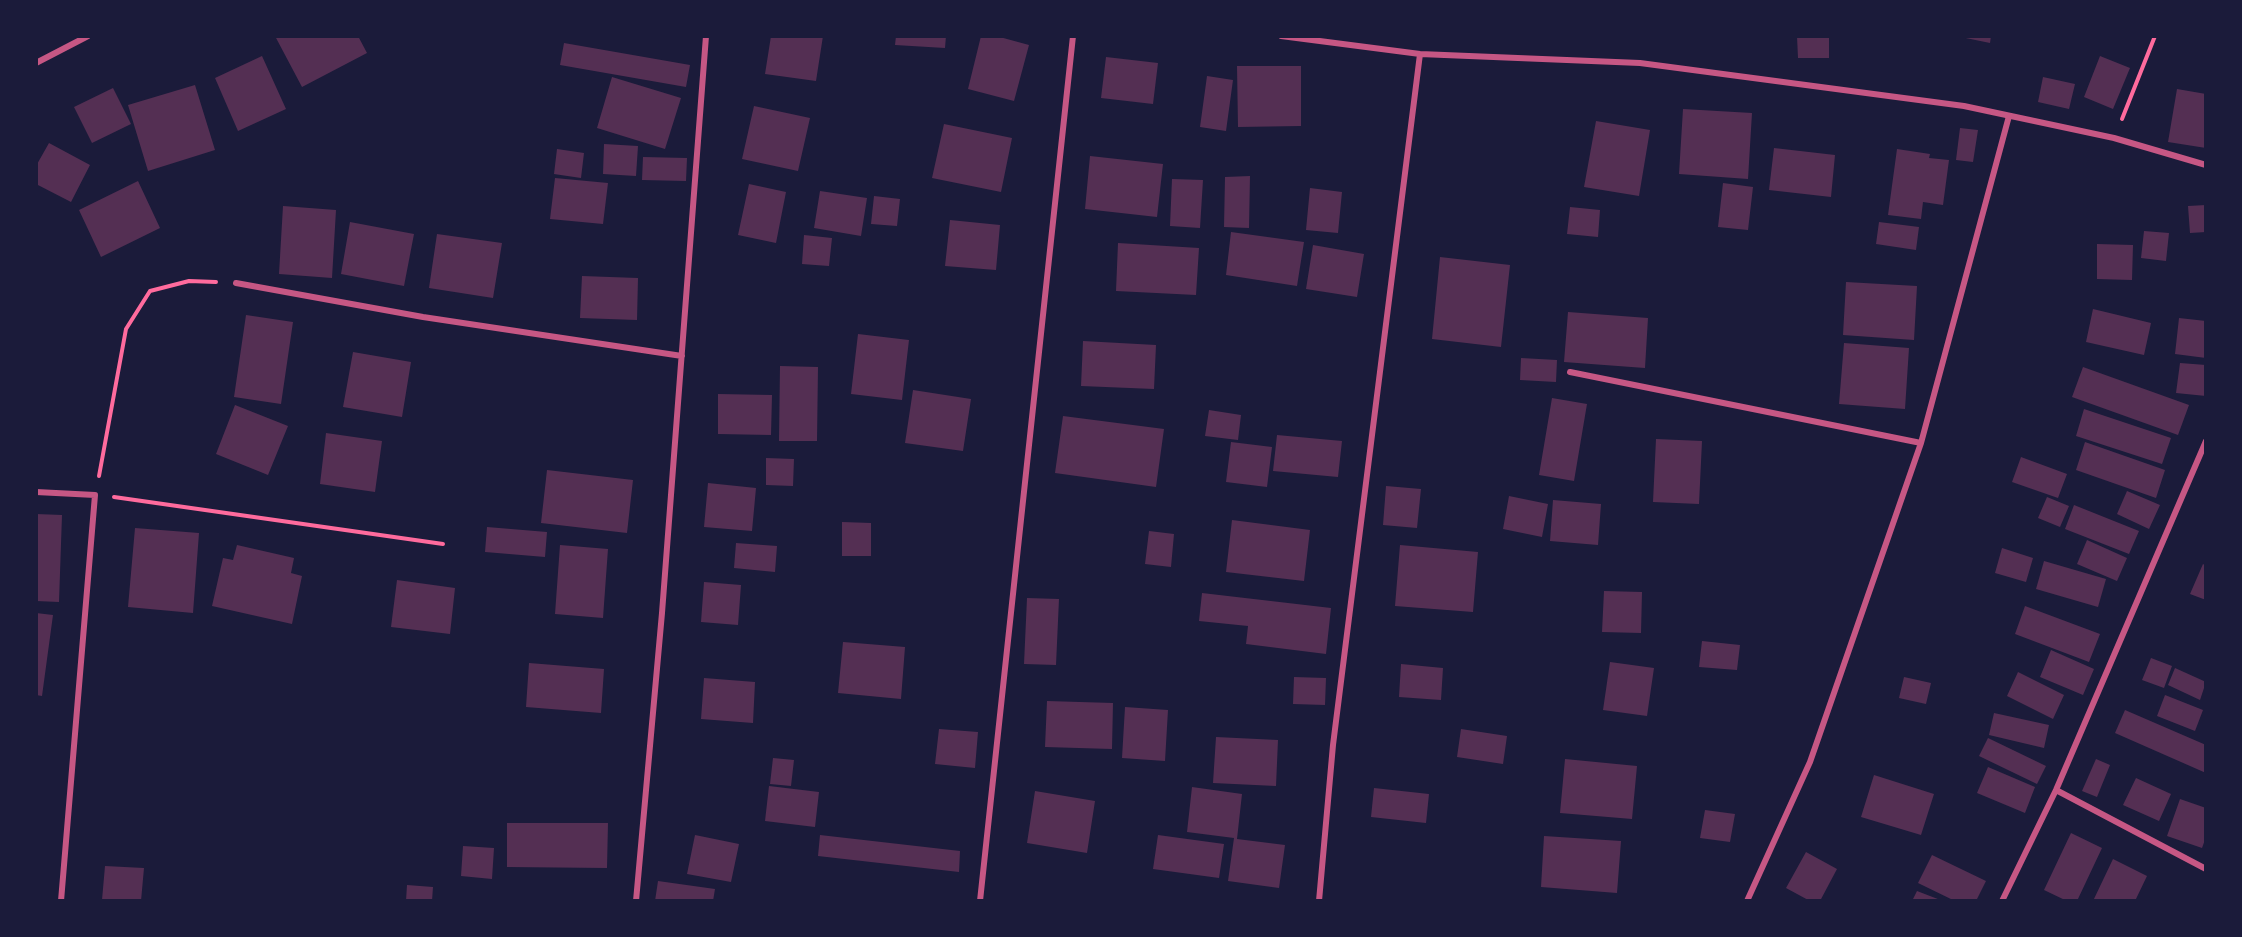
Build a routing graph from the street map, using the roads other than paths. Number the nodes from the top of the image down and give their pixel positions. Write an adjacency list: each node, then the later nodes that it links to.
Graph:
1 (88, 36): 6 (street)
2 (706, 36): 10 (street)
3 (1073, 36): 19 (street)
4 (1281, 36): 5 (street)
5 (1420, 54): 7 (street); 20 (street)
6 (36, 63)
7 (2009, 116): 8 (street); 13 (street)
8 (2206, 165)
9 (236, 282): 10 (street)
10 (681, 356): 18 (street)
11 (1570, 372): 13 (street)
12 (2206, 441): 15 (street)
13 (1921, 443): 21 (street)
14 (36, 492): 17 (street)
15 (2056, 790): 16 (street); 22 (street)
16 (2206, 869)
17 (61, 901)
18 (636, 901)
19 (980, 901)
20 (1319, 901)
21 (1747, 901)
22 (2002, 901)

